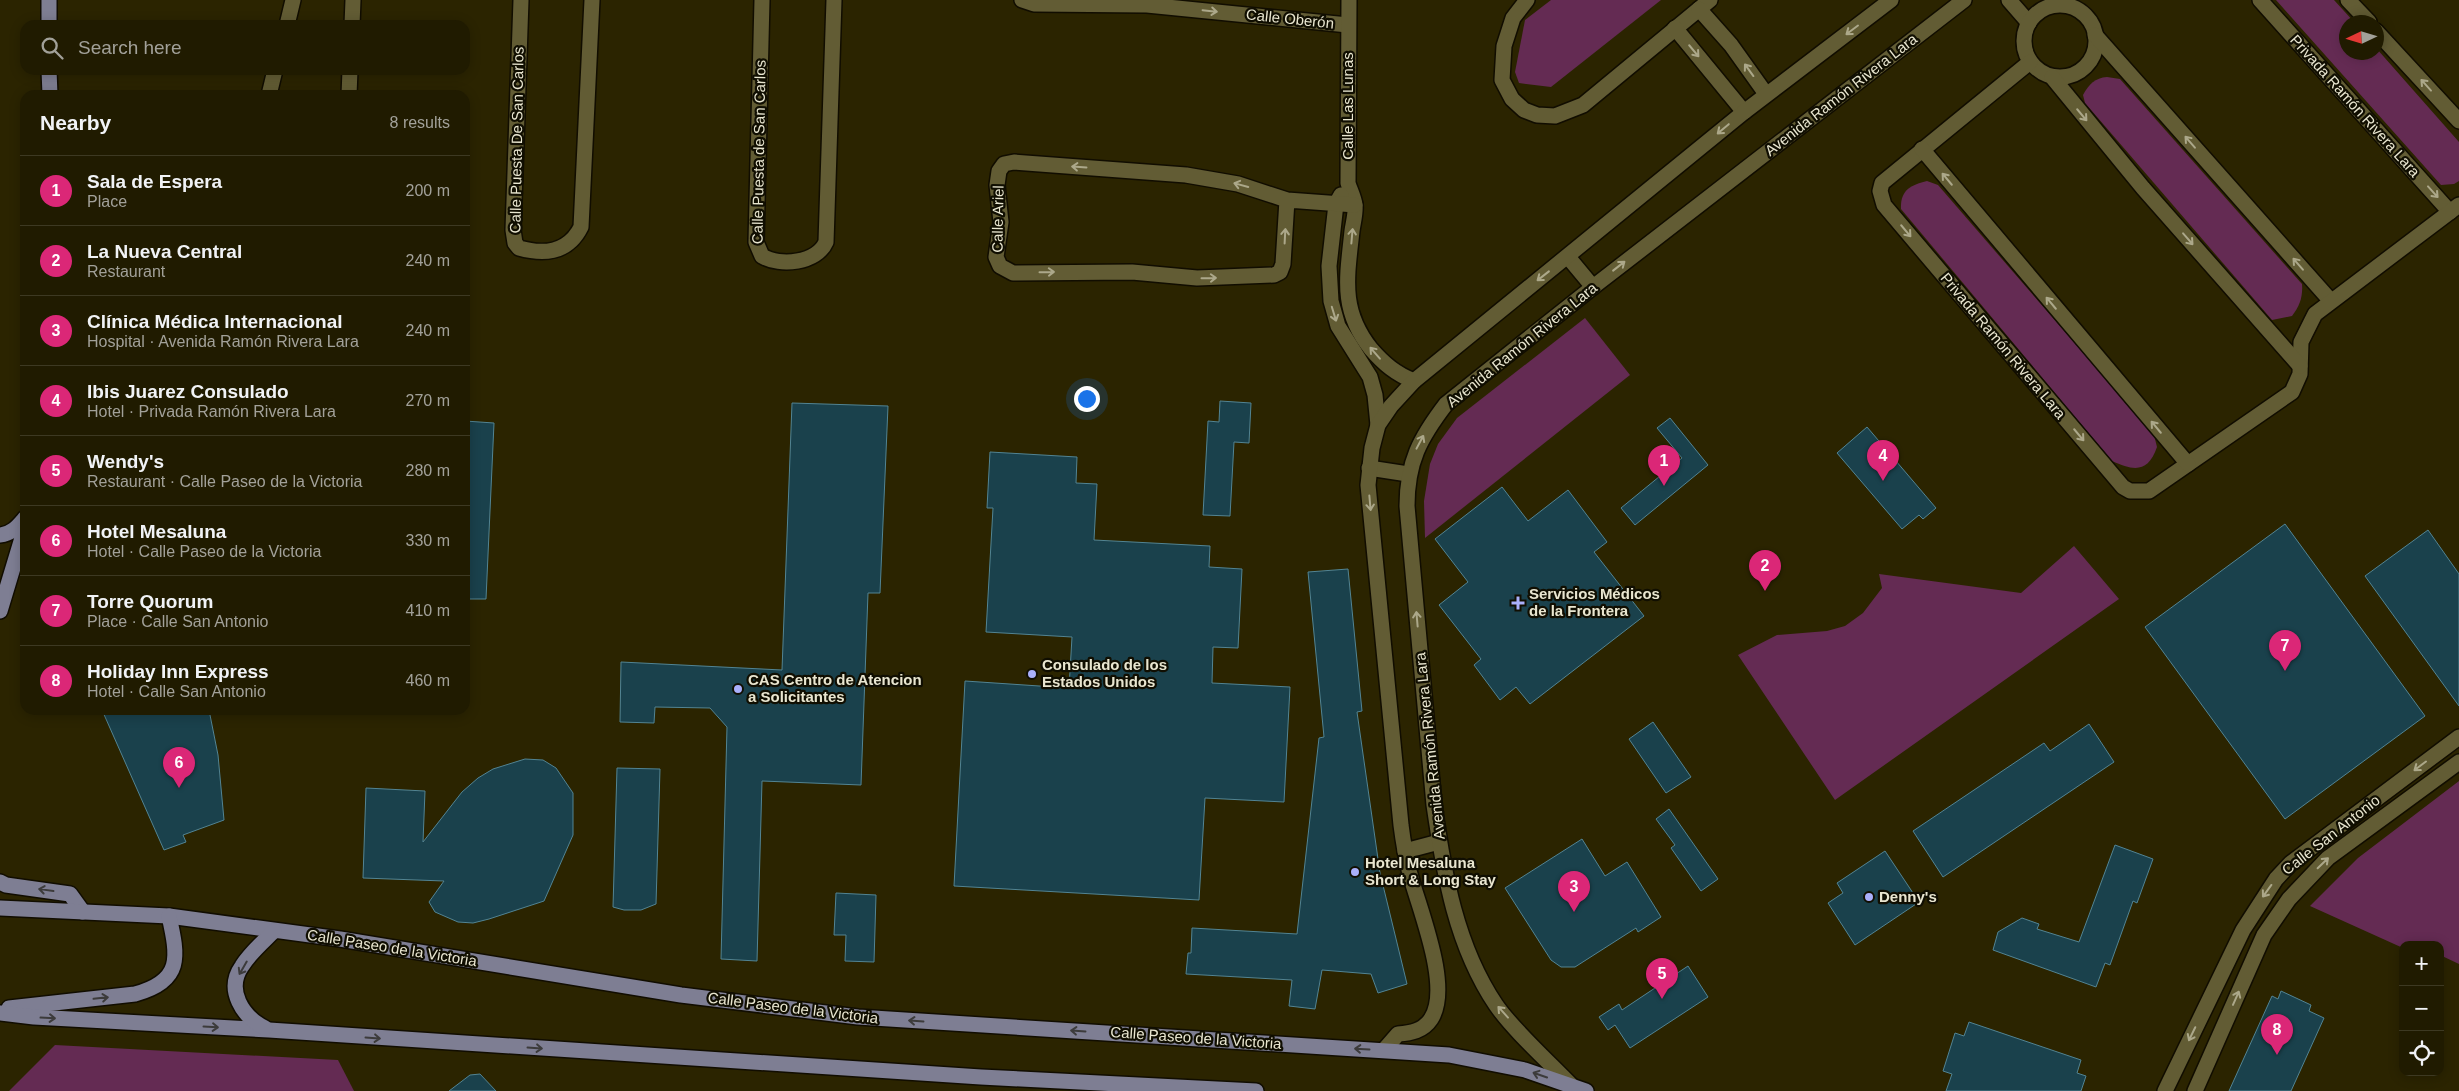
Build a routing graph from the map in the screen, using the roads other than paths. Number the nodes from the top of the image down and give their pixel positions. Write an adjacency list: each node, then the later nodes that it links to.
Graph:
1 (49, 0): 20 (main road)
2 (293, 0): 21 (street)
3 (353, 0): 22 (street)
4 (521, 0): 5 (street, Calle Puesta De San Carlos)
5 (592, 0)
6 (762, 0): 7 (street, Calle Puesta de San Carlos)
7 (834, 0)
8 (1022, 0): 24 (street, Calle Oberón, one-way to 24)
9 (1349, 0): 24 (street, Calle Las Lunas)
10 (1527, 0): 25 (street)
11 (1890, 0): 36 (street, one-way to 36)
12 (1964, 0): 46 (street, Avenida Ramón Rivera Lara, one-way to 12)
13 (2009, 0): 23 (street)
14 (2260, 0): 44 (street, Privada Ramón Rivera Lara, one-way to 44)
15 (2348, 0): 19 (street)
16 (2041, 4): 18 (street); 23 (street)
17 (1705, 5): 25 (street); 36 (street, one-way to 17)
18 (2082, 5): 26 (street)
19 (2362, 15)
20 (48, 20)
21 (288, 20)
22 (352, 20)
23 (2029, 23): 28 (street)
24 (1348, 25): 40 (street, Calle Las Lunas)
25 (1675, 28): 37 (street, one-way to 37)
26 (2095, 35): 32 (street); 47 (street, one-way to 26)
27 (2384, 40): 38 (street, one-way to 27)
28 (2030, 62): 32 (street); 39 (street, Privada Ramón Rivera Lara)
29 (49, 75): 33 (main road)
30 (274, 75): 34 (street)
31 (350, 75): 35 (street)
32 (2052, 77): 48 (street, one-way to 48)
33 (50, 90)
34 (270, 90)
35 (349, 90)
36 (1766, 94): 37 (street)
37 (1744, 112): 45 (street, one-way to 45)
38 (2459, 121)
39 (1922, 150): 51 (street, one-way to 39); 51 (street, Privada Ramón Rivera Lara, one-way to 51)
40 (1348, 182): 42 (street, Calle Las Lunas); 43 (street, Calle Las Lunas)
41 (1287, 200): 41 (street, Calle Ariel, one-way to 41); 42 (street, Calle Ariel)
42 (1336, 204): 43 (street, Calle Ariel); 50 (street, Calle Las Lunas, one-way to 50)
43 (1355, 205): 49 (street, Calle Las Lunas, one-way to 43)
44 (2454, 208): 47 (street, Privada Ramón Rivera Lara)
45 (1568, 257): 46 (street); 49 (street, one-way to 49)
46 (1592, 287): 53 (street, Avenida Ramón Rivera Lara, one-way to 46)
47 (2330, 300): 48 (street, Privada Ramón Rivera Lara)
48 (2300, 366): 51 (street, Privada Ramón Rivera Lara)
49 (1414, 381): 50 (street)
50 (1378, 425): 52 (street)
51 (2188, 464)
52 (1369, 468): 53 (street); 61 (street, one-way to 61)
53 (1408, 474): 60 (street, Avenida Ramón Rivera Lara, one-way to 53)
54 (20, 524): 55 (main road)
55 (0, 535)
56 (20, 545): 57 (main road)
57 (0, 611)
58 (2459, 737): 72 (street, Calle San Antonio, one-way to 72)
59 (2459, 762): 73 (street, Calle San Antonio, one-way to 59)
60 (1439, 842): 61 (street); 70 (street, Avenida Ramón Rivera Lara, one-way to 60)
61 (1405, 851): 69 (street)
62 (0, 882): 64 (main road, one-way to 62)
63 (0, 908): 64 (main road, Calle Paseo de la Victoria)
64 (83, 912): 65 (main road, Calle Paseo de la Victoria)
65 (169, 916): 66 (main road, Calle Paseo de la Victoria); 67 (main road, one-way to 65)
66 (274, 931): 68 (main road, one-way to 68); 69 (main road, Calle Paseo de la Victoria, one-way to 66)
67 (0, 1011): 68 (main road, one-way to 68)
68 (269, 1030): 71 (main road, one-way to 71)
69 (1384, 1050): 70 (main road, Calle Paseo de la Victoria, one-way to 69)
70 (1579, 1088)
71 (1256, 1091)
72 (2165, 1091)
73 (2195, 1091)

